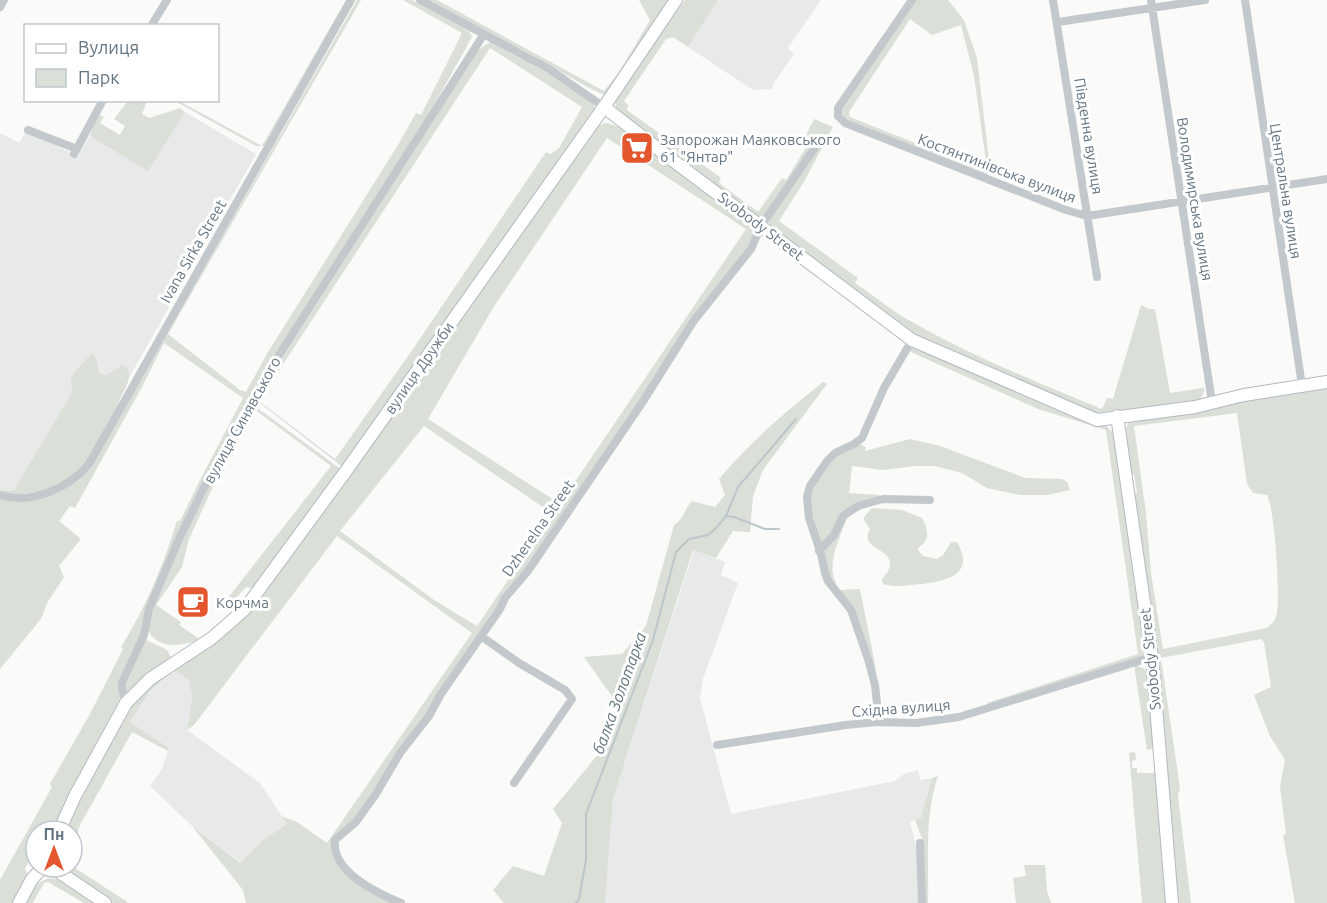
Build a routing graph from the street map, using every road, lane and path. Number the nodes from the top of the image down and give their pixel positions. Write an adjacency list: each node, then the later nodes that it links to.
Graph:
1 (4, 0): 11 (street)
2 (167, 0): 13 (street)
3 (351, 0): 30 (street, Ivana Sirka Street)
4 (420, 0): 14 (street, Svobody Street)
5 (676, 0): 16 (street, вулиця Дружби)
6 (912, 0): 22 (street, Костянтинівська вулиця)
7 (1053, 0): 12 (street, Південна вулиця)
8 (1205, 0): 10 (street)
9 (1245, 0): 20 (street, Центральна вулиця)
10 (1151, 4): 12 (street); 21 (street, Володимирська вулиця)
11 (0, 7)
12 (1058, 22): 22 (street, Південна вулиця)
13 (152, 24)
14 (483, 34): 16 (street, Svobody Street); 35 (street, вулиця Синявського)
15 (102, 102): 17 (street)
16 (604, 106): 23 (street, Svobody Street); 35 (street, вулиця Дружби)
17 (28, 130)
18 (814, 149): 23 (street, Dzherelna Street)
19 (1327, 179): 20 (street, Костянтинівська вулиця)
20 (1272, 188): 21 (street, Костянтинівська вулиця); 27 (street, Центральна вулиця)
21 (1182, 202): 22 (street, Костянтинівська вулиця); 28 (street, Володимирська вулиця)
22 (1087, 216): 24 (street, Південна вулиця)
23 (762, 226): 25 (street, Svobody Street); 33 (street, Dzherelna Street)
24 (1097, 277)
25 (912, 340): 29 (street, Svobody Street); 32 (street)
26 (1327, 382): 27 (street, Svobody Street)
27 (1302, 386): 28 (street, Svobody Street)
28 (1212, 402): 29 (street, Svobody Street)
29 (1118, 416): 34 (street, Svobody Street)
30 (0, 495)
31 (930, 500): 32 (street)
32 (819, 550): 36 (street)
33 (481, 636): 38 (street); 45 (street, Dzherelna Street)
34 (1152, 657): 36 (street, Східна вулиця); 47 (street, Svobody Street)
35 (126, 703): 39 (street, вулиця Синявського)
36 (879, 722): 37 (street, Східна вулиця)
37 (717, 745)
38 (514, 783)
39 (64, 819)
40 (920, 843): 46 (street)
41 (32, 879): 43 (street)
42 (65, 879): 44 (street)
43 (19, 903)
44 (105, 903)
45 (401, 903)
46 (922, 903)
47 (1172, 903)

